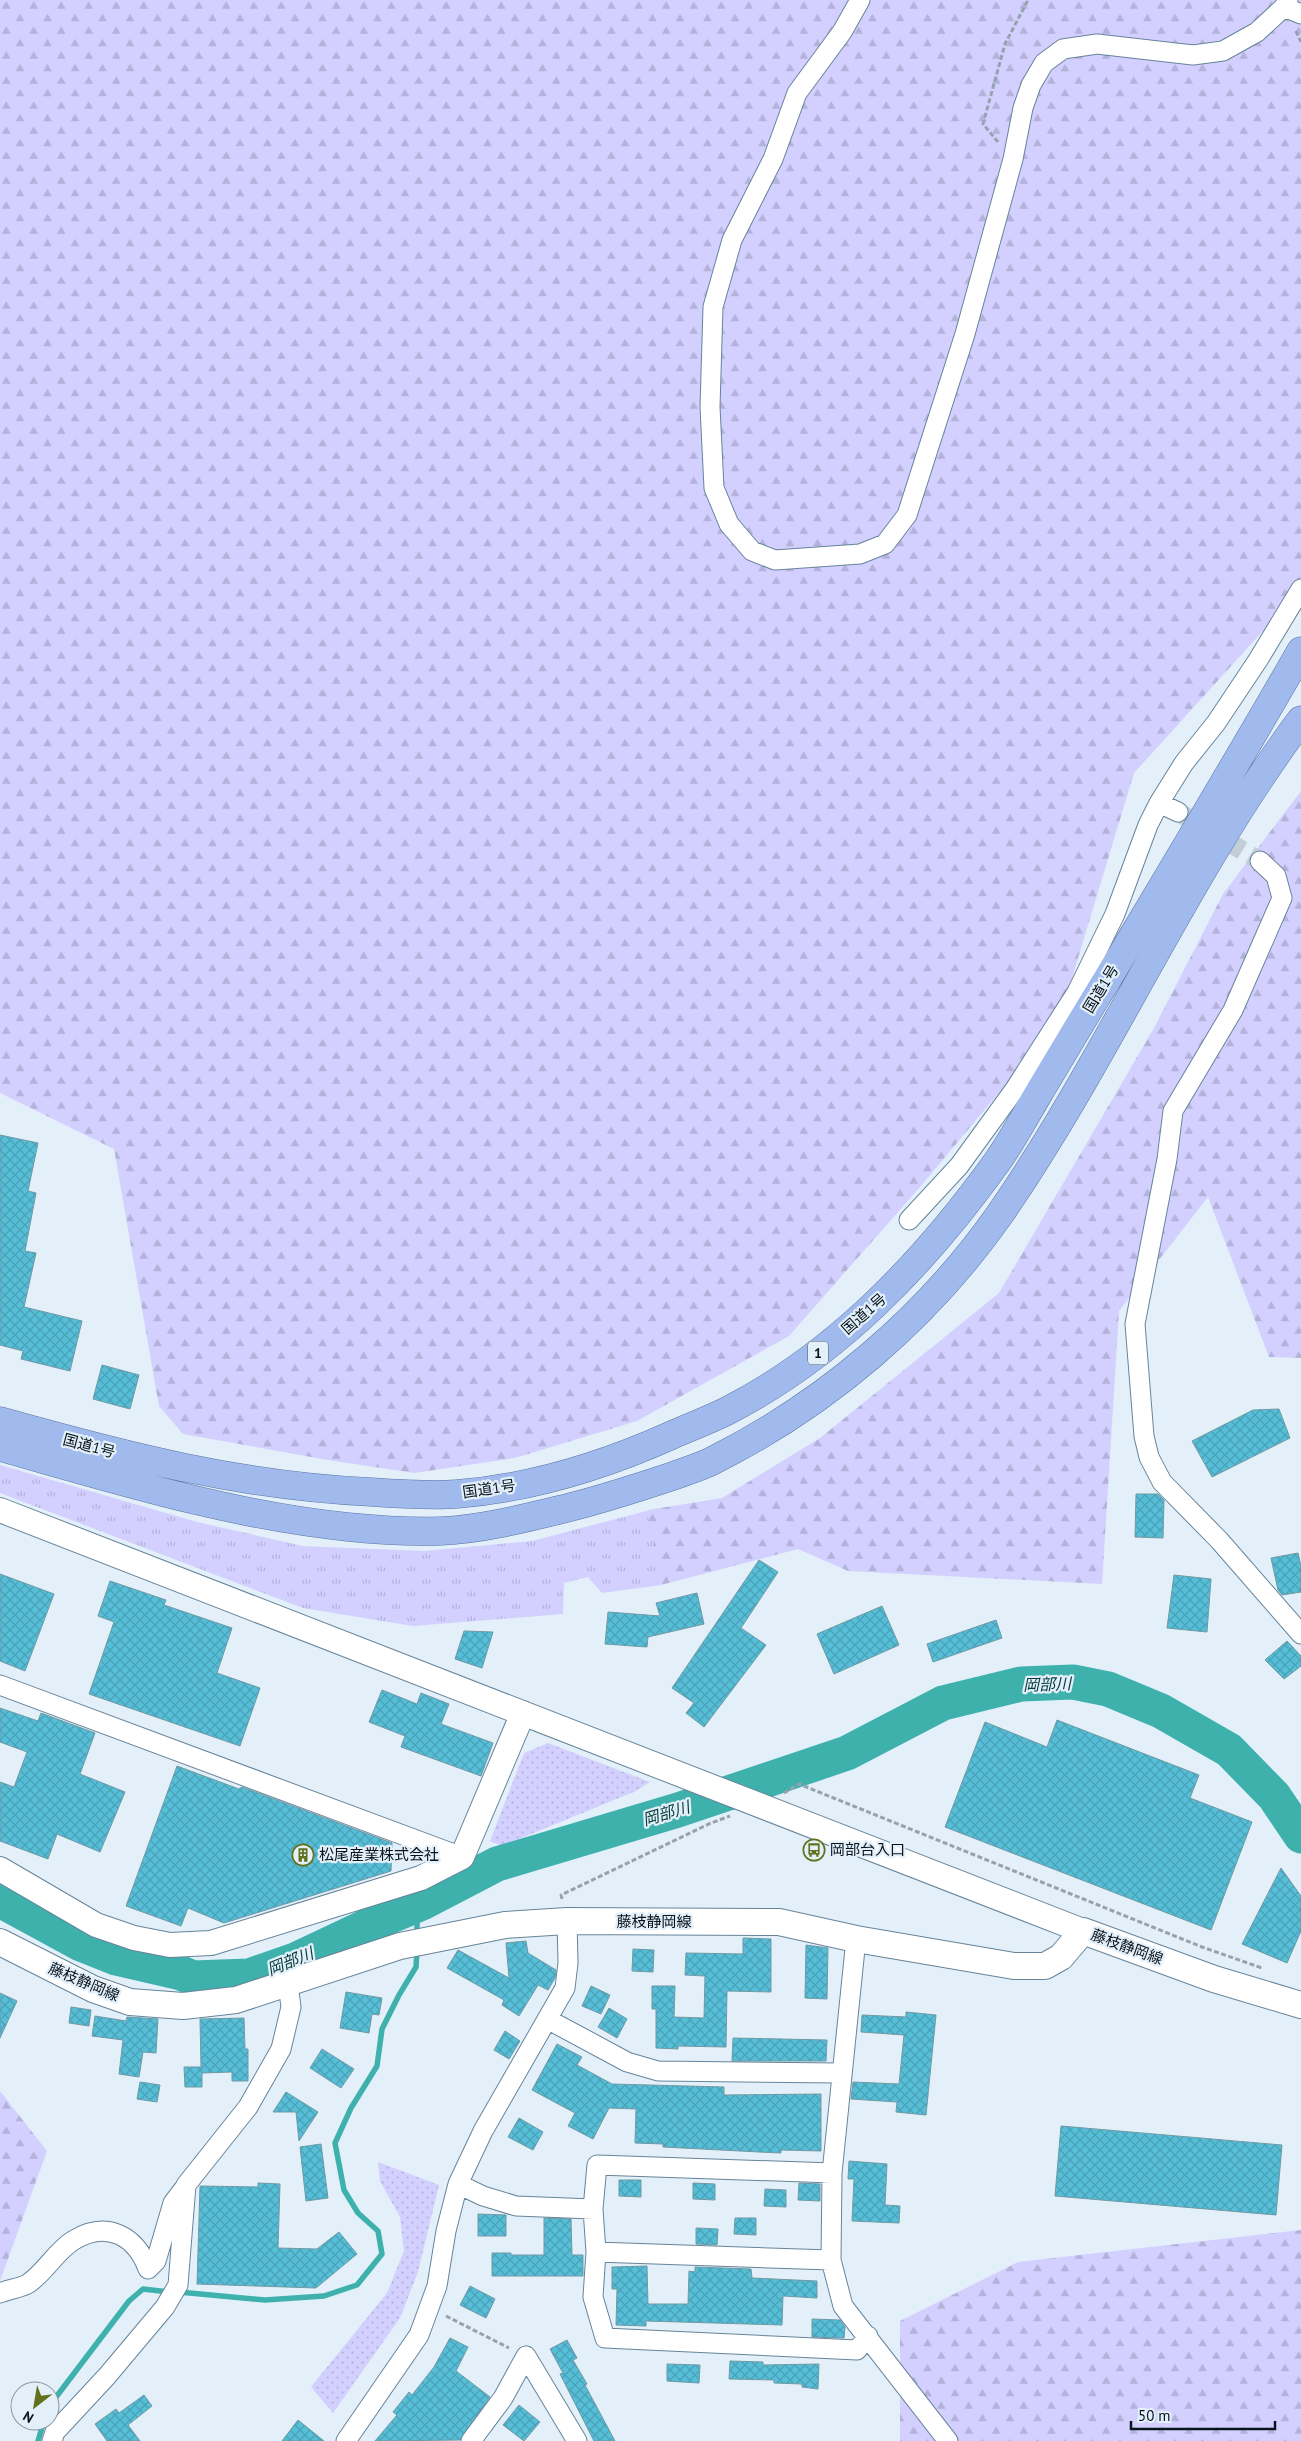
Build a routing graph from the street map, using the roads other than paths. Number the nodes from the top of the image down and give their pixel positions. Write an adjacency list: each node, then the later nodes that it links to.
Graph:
1 (860, 0): 2 (street)
2 (1291, 7)
3 (1301, 589): 6 (street)
4 (1301, 651): 10 (highway, 国道1号 / 1)
5 (1301, 720): 11 (highway, 国道1号 / 1)
6 (1159, 803): 7 (street); 9 (street)
7 (1178, 812)
8 (1260, 861): 13 (street)
9 (908, 1220)
10 (0, 1421)
11 (0, 1447)
12 (0, 1510): 15 (street)
13 (1301, 1634)
14 (0, 1685): 16 (street)
15 (522, 1713): 16 (street); 19 (street)
16 (462, 1858): 17 (street)
17 (0, 1869)
18 (567, 1921): 20 (main road, 藤枝静岡線); 22 (main road, 藤枝静岡線); 24 (street)
19 (1083, 1930): 20 (main road, 藤枝静岡線); 23 (main road, 藤枝静岡線)
20 (856, 1939): 25 (street)
21 (0, 1942): 22 (main road, 藤枝静岡線)
22 (288, 1984): 28 (street)
23 (1301, 2005)
24 (547, 2019): 25 (street); 27 (street)
25 (841, 2073): 26 (street)
26 (832, 2173): 29 (street); 31 (street)
27 (458, 2184): 29 (street); 35 (street)
28 (186, 2185): 32 (street); 34 (street)
29 (593, 2209): 30 (street)
30 (596, 2252): 31 (street); 33 (street)
31 (830, 2260): 33 (street)
32 (0, 2293)
33 (868, 2336): 38 (street)
34 (52, 2441)
35 (346, 2441)
36 (471, 2441): 37 (street)
37 (577, 2441)
38 (948, 2441)

